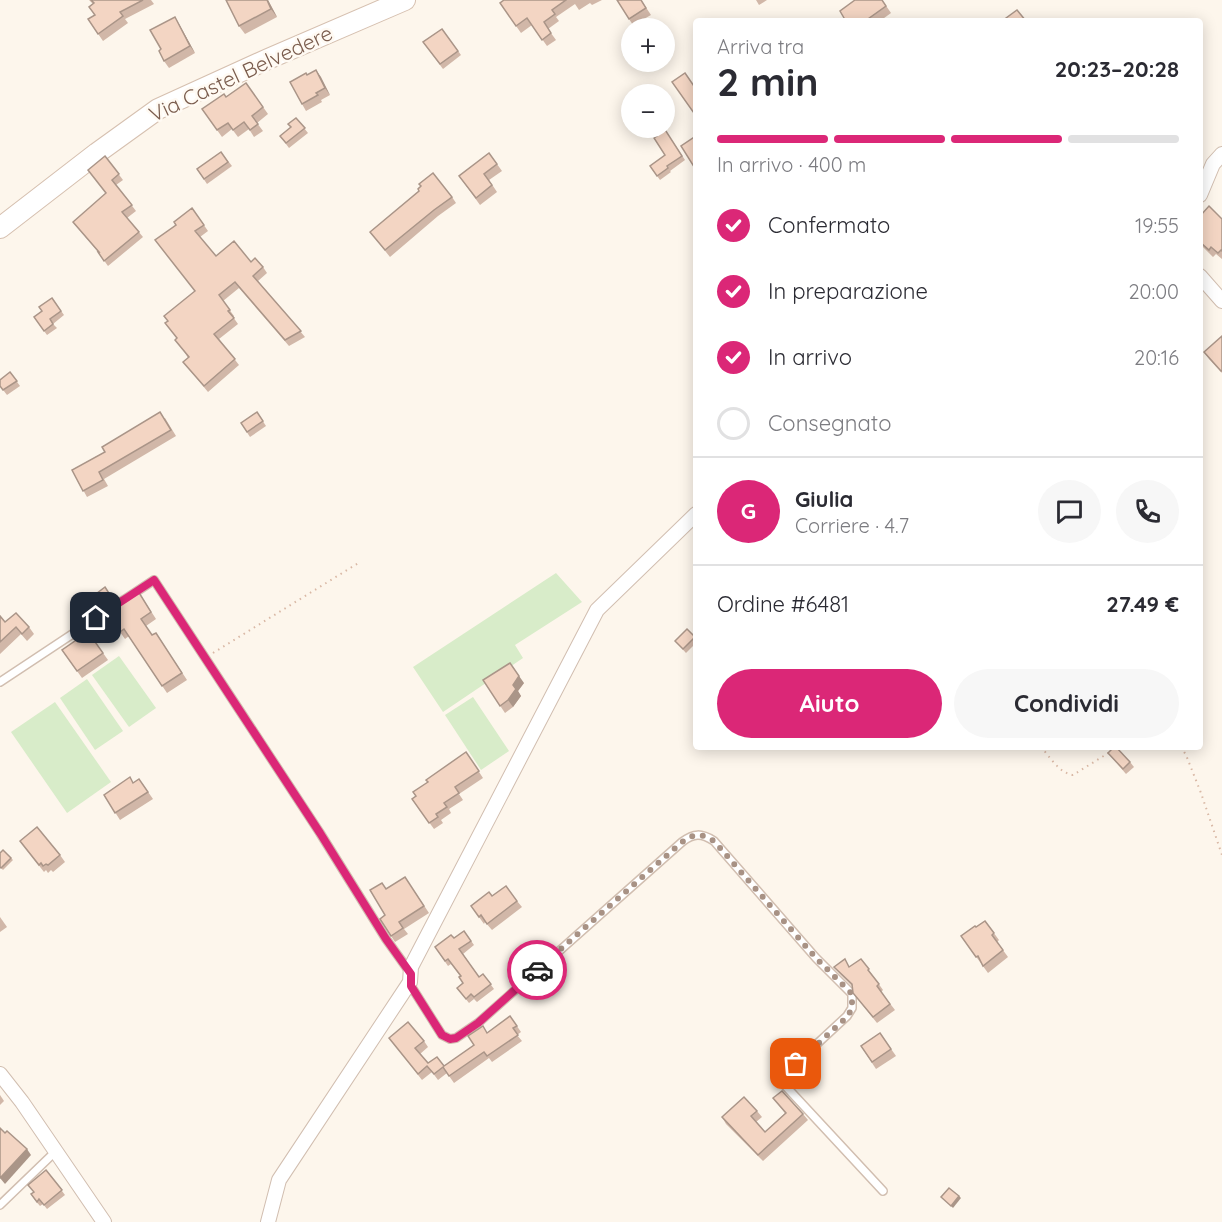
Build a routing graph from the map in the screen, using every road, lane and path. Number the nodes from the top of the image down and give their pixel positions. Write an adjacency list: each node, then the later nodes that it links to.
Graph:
1 (405, 0): 4 (street, Via Castel Belvedere)
2 (1222, 153): 3 (street)
3 (1203, 188)
4 (0, 228)
5 (1203, 279): 6 (street)
6 (1222, 300)
7 (693, 517): 15 (street)
8 (360, 562): 9 (path)
9 (205, 658): 10 (lane); 15 (lane)
10 (0, 682)
11 (1044, 750): 12 (path)
12 (1113, 750)
13 (1183, 750): 14 (path)
14 (1222, 855)
15 (411, 978): 18 (lane); 21 (street)
16 (0, 1074): 17 (street)
17 (57, 1151): 19 (lane); 20 (street)
18 (883, 1191)
19 (0, 1205)
20 (104, 1222)
21 (268, 1222)

